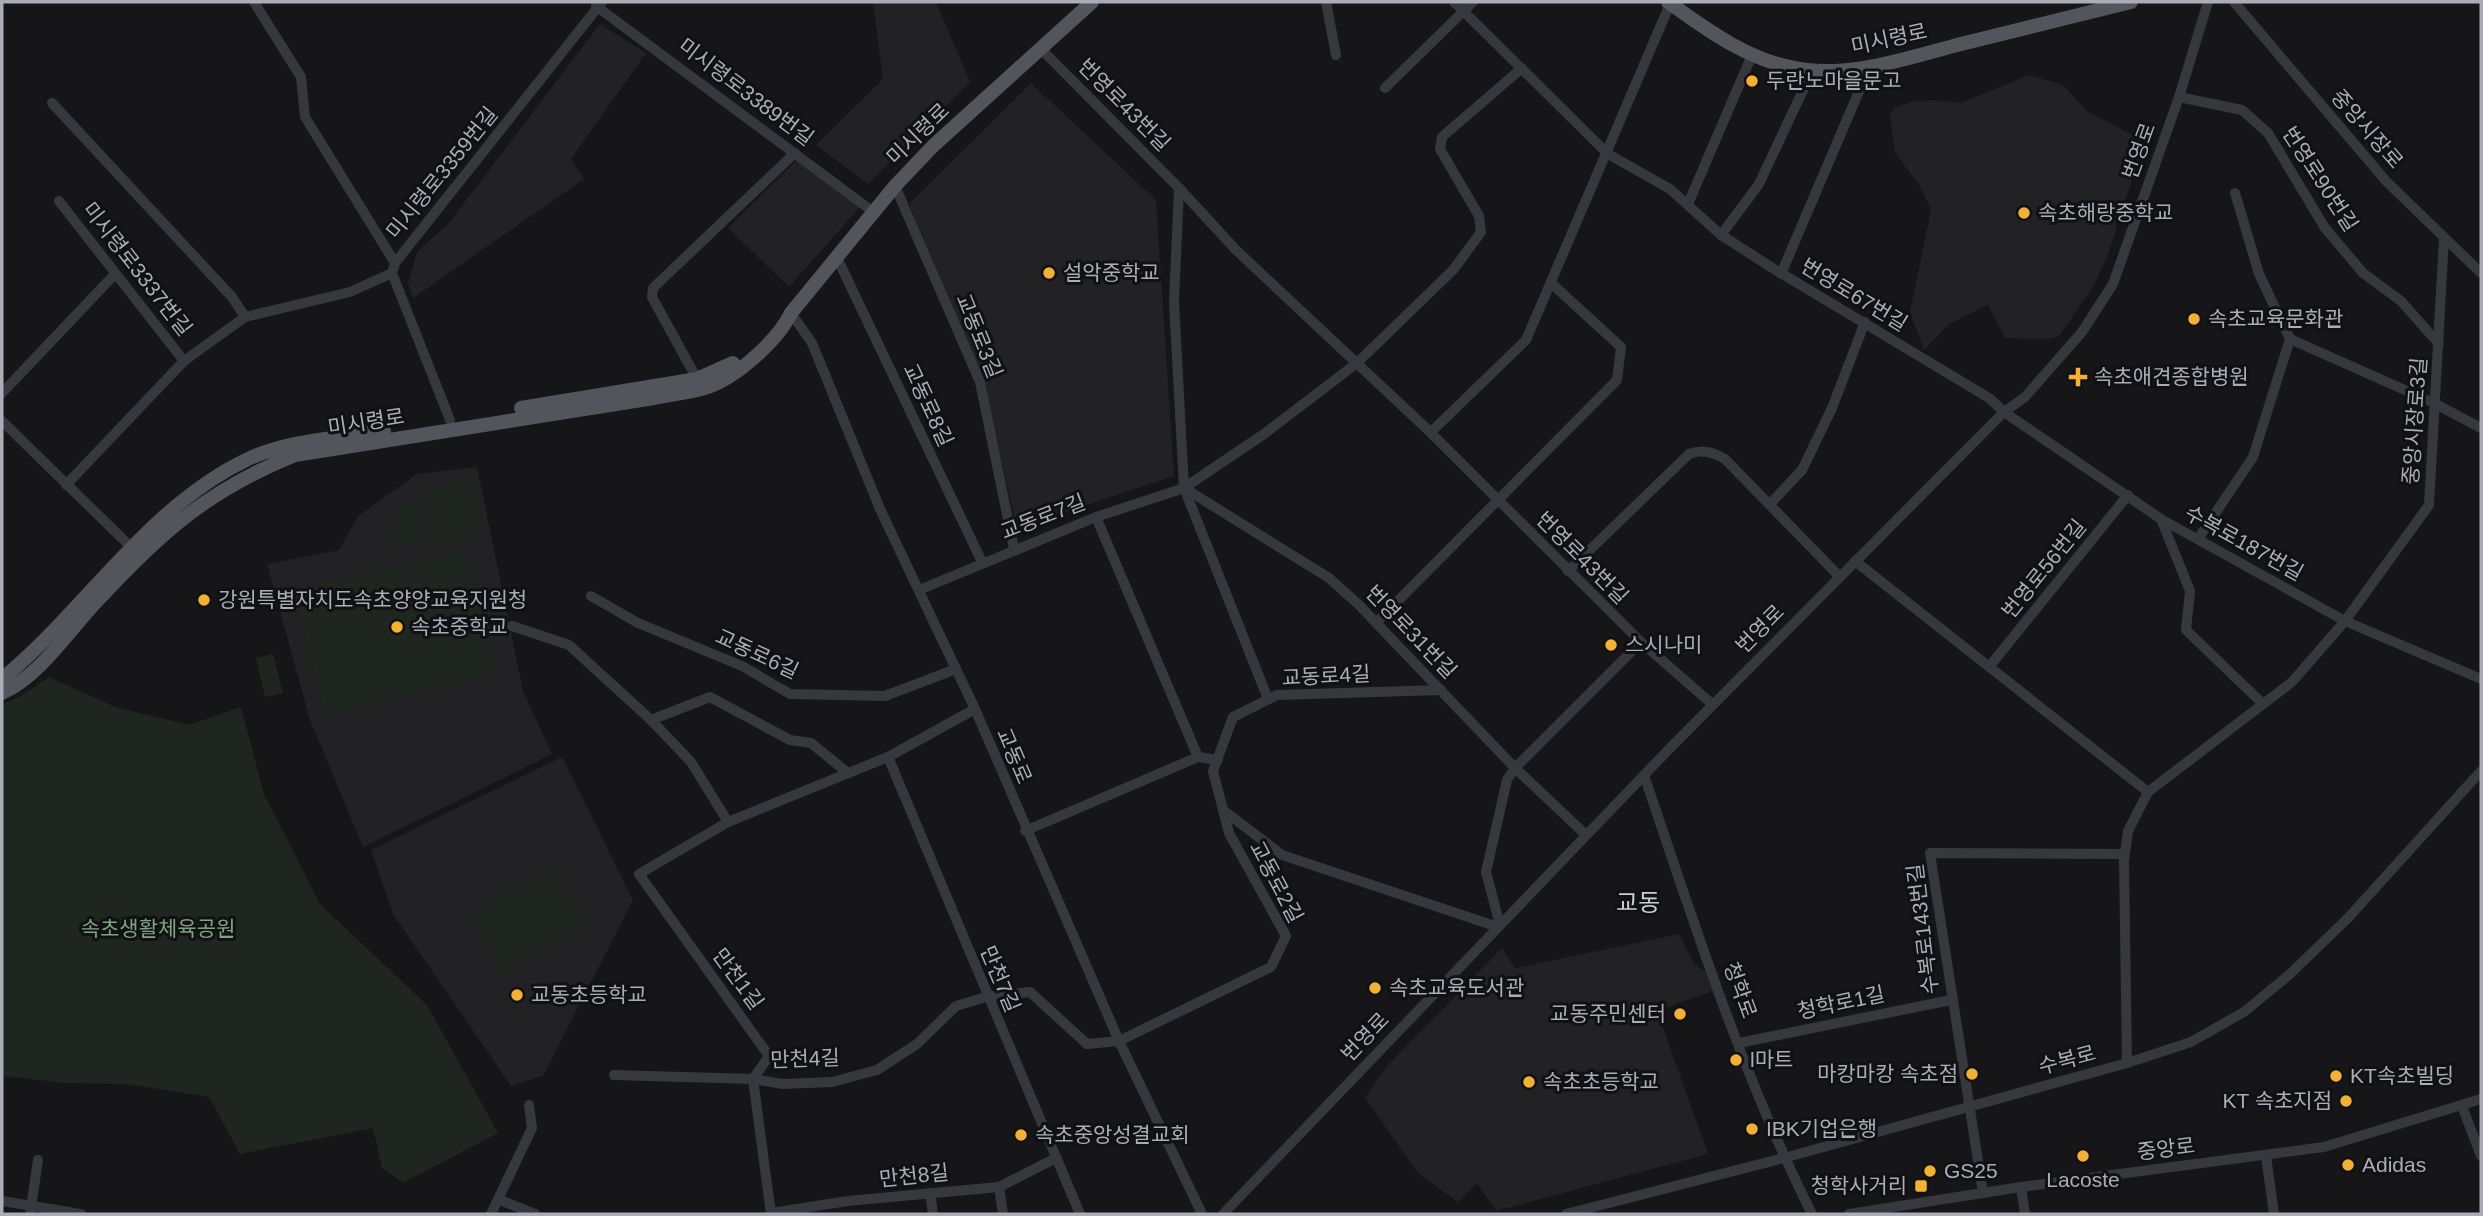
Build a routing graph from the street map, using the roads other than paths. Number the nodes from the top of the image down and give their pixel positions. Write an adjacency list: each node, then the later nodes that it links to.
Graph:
1 (254, 2): 32 (street)
2 (1092, 2): 12 (main road, 미시령로)
3 (1326, 2): 13 (street)
4 (1454, 2): 11 (street, 번영로67번길)
5 (1473, 2): 11 (street)
6 (2131, 2): 14 (main road, 미시령로)
7 (2208, 2): 19 (street, 번영로)
8 (2234, 2): 30 (street, 중앙시장로)
9 (598, 3): 21 (street, 미시령로3389번길); 32 (street, 미시령로3359번길)
10 (1669, 3): 14 (main road, 미시령로); 22 (street)
11 (1463, 11): 15 (street, 번영로67번길); 18 (street)
12 (1042, 50): 23 (main road, 미시령로); 24 (street, 번영로43번길)
13 (1336, 55)
14 (1752, 55): 27 (street)
15 (1522, 68): 22 (street, 번영로67번길); 43 (street, 교동로7길)
16 (1863, 82): 35 (street)
17 (1805, 86): 29 (street)
18 (1385, 88)
19 (2179, 97): 41 (street, 번영로90번길); 47 (street, 번영로)
20 (52, 103): 38 (street)
21 (796, 153): 28 (street, 미시령로3389번길); 44 (street)
22 (1608, 154): 27 (street, 번영로67번길); 36 (street)
23 (895, 186): 28 (main road, 미시령로); 60 (street, 교동로3길)
24 (1179, 188): 43 (street, 번영로43번길); 53 (street)
25 (2235, 194): 40 (street)
26 (59, 201): 34 (street, 미시령로3337번길)
27 (1688, 204): 29 (street, 번영로67번길)
28 (872, 211): 37 (main road, 미시령로)
29 (1721, 234): 35 (street, 번영로67번길)
30 (2444, 238): 33 (street, 중앙시장로); 41 (street, 중앙시장로3길)
31 (840, 264): 63 (street, 교동로8길)
32 (393, 268): 38 (street, 미시령로3337번길); 49 (street, 미시령로3359번길)
33 (2481, 273)
34 (115, 274): 42 (street, 미시령로3337번길); 45 (street)
35 (1781, 274): 39 (street, 번영로67번길)
36 (1551, 283): 51 (street); 55 (street)
37 (791, 313): 44 (main road, 미시령로); 49 (main road, 미시령로); 66 (street, 교동로)
38 (245, 317): 42 (street, 미시령로3337번길)
39 (1866, 322): 47 (street, 번영로67번길); 56 (street)
40 (2290, 339): 46 (street); 59 (street)
41 (2439, 344): 46 (street, 중앙시장로3길)
42 (184, 361): 52 (street, 미시령로3337번길)
43 (1357, 363): 51 (street, 번영로43번길); 53 (street, 교동로7길)
44 (697, 379): 49 (main road, 미시령로)
45 (2, 393)
46 (2434, 403): 50 (street); 68 (street, 중앙시장로3길)
47 (2004, 412): 54 (street, 수복로187번길); 62 (street, 번영로)
48 (2, 421): 52 (street)
49 (452, 424): 61 (main road, 미시령로)
50 (2481, 428)
51 (1431, 432): 55 (street, 번영로43번길)
52 (66, 485): 61 (street)
53 (1184, 488): 57 (street, 교동로7길); 69 (street, 번영로31번길); 78 (street)
54 (2128, 495): 58 (street, 수복로187번길); 72 (street, 번영로56번길)
55 (1497, 500): 64 (street, 번영로43번길); 69 (street)
56 (1770, 504): 64 (street); 65 (street)
57 (1096, 517): 60 (street, 교동로7길); 84 (street)
58 (2161, 519): 59 (street, 수복로187번길); 79 (street)
59 (2198, 539): 68 (street, 수복로187번길)
60 (1014, 549): 63 (street, 교동로7길)
61 (136, 552): 75 (main road, 미시령로); 77 (main road, 미시령로)
62 (1855, 561): 65 (street, 번영로); 72 (street)
63 (982, 562): 66 (street, 교동로7길)
64 (1568, 571): 71 (street, 번영로43번길)
65 (1839, 576): 80 (street, 번영로)
66 (919, 590): 73 (street, 교동로)
67 (591, 596): 73 (street, 교동로6길)
68 (2345, 621): 74 (street, 수복로187번길); 79 (street, 중앙시장로3길)
69 (1376, 623): 76 (street, 번영로31번길)
70 (512, 625): 82 (street)
71 (1641, 642): 80 (street, 번영로43번길); 86 (street)
72 (1989, 667): 91 (street)
73 (956, 669): 81 (street, 교동로)
74 (2481, 679)
75 (2, 680)
76 (1441, 690): 78 (street, 교동로4길); 86 (street, 번영로31번길)
77 (2, 693)
78 (1268, 699): 85 (street, 교동로4길)
79 (2262, 703): 91 (street)
80 (1712, 704): 90 (street, 번영로)
81 (975, 709): 83 (street, 만천1길); 94 (street, 교동로)
82 (651, 720): 89 (street); 93 (street)
83 (888, 757): 89 (street, 만천1길); 98 (street, 만천7길)
84 (1198, 757): 85 (street); 94 (street)
85 (1218, 760): 87 (street, 교동로4길)
86 (1515, 768): 95 (street, 번영로31번길); 97 (street)
87 (1213, 771): 92 (street, 교동로2길)
88 (2481, 771): 102 (street, 수복로)
89 (848, 773): 93 (street, 만천1길)
90 (1644, 775): 95 (street, 번영로); 101 (street, 청학로)
91 (2148, 792): 96 (street)
92 (1223, 810): 97 (street); 100 (street, 교동로2길)
93 (728, 822): 104 (street, 만천1길)
94 (1026, 831): 100 (street, 교동로)
95 (1586, 835): 97 (street, 번영로)
96 (2125, 854): 99 (street, 수복로143번길); 102 (street)
97 (1499, 926): 131 (street, 번영로)
98 (986, 997): 100 (street, 만천4길); 104 (street, 만천4길); 111 (street, 만천7길)
99 (1951, 1000): 101 (street, 청학로1길); 107 (street, 수복로143번길)
100 (1119, 1041): 130 (street, 교동로)
101 (1739, 1043): 112 (street, 청학로)
102 (2127, 1063): 107 (street, 수복로)
103 (614, 1075): 104 (street, 만천4길)
104 (753, 1079): 125 (street)
105 (2481, 1099): 108 (street, 중앙로)
106 (529, 1104): 118 (street)
107 (1970, 1106): 112 (street, 수복로); 117 (street, 수복로143번길)
108 (2462, 1106): 109 (street, 중앙로); 110 (street)
109 (2266, 1156): 115 (street, 중앙로); 136 (street)
110 (2481, 1156)
111 (1056, 1158): 114 (street, 만천8길); 129 (street, 만천7길)
112 (1784, 1158): 132 (street, 수복로); 133 (street, 청학로)
113 (38, 1160): 121 (street)
114 (999, 1186): 116 (street, 만천8길); 128 (street)
115 (2021, 1188): 117 (street, 중앙로); 135 (street)
116 (930, 1193): 120 (street, 만천8길); 127 (street)
117 (1983, 1193): 134 (street, 중앙로)
118 (500, 1200): 123 (street); 124 (street)
119 (2, 1201): 121 (street)
120 (848, 1202): 125 (street, 만천8길); 126 (street)
121 (31, 1210): 122 (street)
122 (81, 1214)
123 (491, 1214)
124 (535, 1214)
125 (771, 1214)
126 (849, 1214)
127 (933, 1214)
128 (1003, 1214)
129 (1080, 1214)
130 (1202, 1214)
131 (1223, 1214)
132 (1566, 1214)
133 (1812, 1214)
134 (1850, 1214)
135 (2025, 1214)
136 (2274, 1214)

